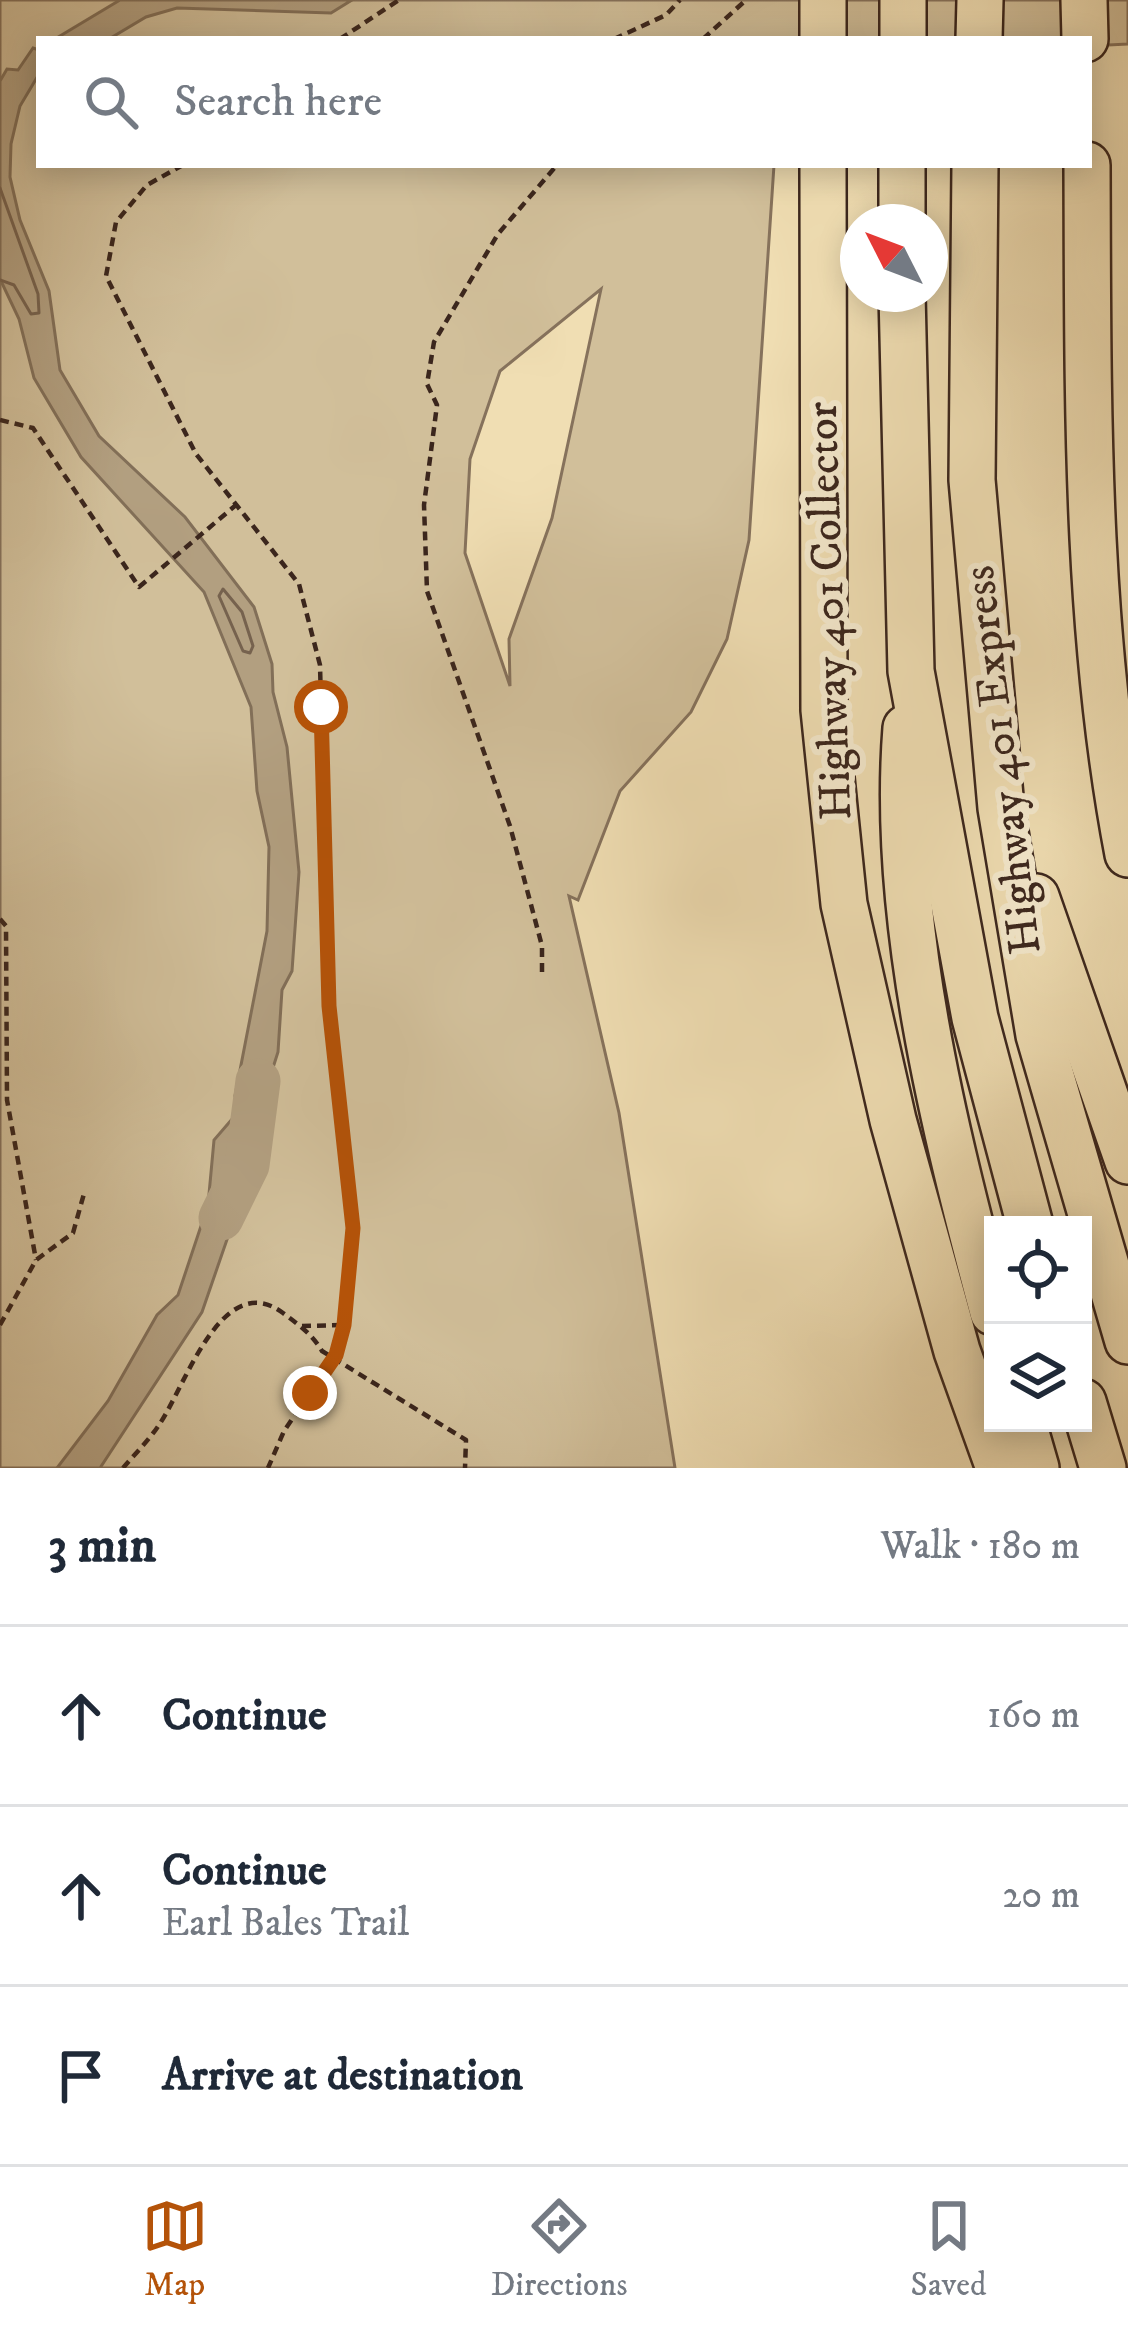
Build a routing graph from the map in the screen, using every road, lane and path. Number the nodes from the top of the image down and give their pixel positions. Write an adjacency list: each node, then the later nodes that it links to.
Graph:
1 (399, 0): 8 (path)
2 (680, 0): 9 (path)
3 (746, 0): 10 (path)
4 (823, 0): 11 (highway)
5 (903, 0): 12 (highway)
6 (980, 0): 13 (highway)
7 (1084, 0): 14 (highway)
8 (345, 36)
9 (620, 36)
10 (706, 36)
11 (823, 36)
12 (903, 36)
13 (979, 36)
14 (1084, 36)
15 (177, 168): 24 (path)
16 (554, 168): 29 (path)
17 (823, 168): 46 (highway, Highway 401 Collector)
18 (902, 168): 21 (highway)
19 (975, 168): 26 (highway, Highway 401 Express)
20 (1087, 168): 27 (highway)
21 (902, 204)
22 (902, 312): 25 (highway, Highway 401 Express)
23 (0, 420): 24 (path)
24 (236, 505): 37 (path)
25 (911, 671): 33 (highway, Highway 401 Express); 35 (highway)
26 (1001, 808): 31 (highway); 39 (highway, Highway 401 Express)
27 (1128, 854)
28 (0, 919): 30 (path)
29 (542, 972)
30 (4, 1100): 34 (path)
31 (1128, 1160)
32 (85, 1190): 34 (path)
33 (1028, 1216)
34 (36, 1260): 36 (path)
35 (984, 1276)
36 (0, 1325)
37 (344, 1325): 38 (path); 40 (path)
38 (301, 1326): 40 (path); 43 (path)
39 (1128, 1341)
40 (336, 1355): 44 (path); 45 (path)
41 (1026, 1432): 47 (highway)
42 (1092, 1432): 48 (highway)
43 (123, 1468)
44 (268, 1468)
45 (465, 1468)
46 (999, 1468)
47 (1036, 1468)
48 (1103, 1468)

